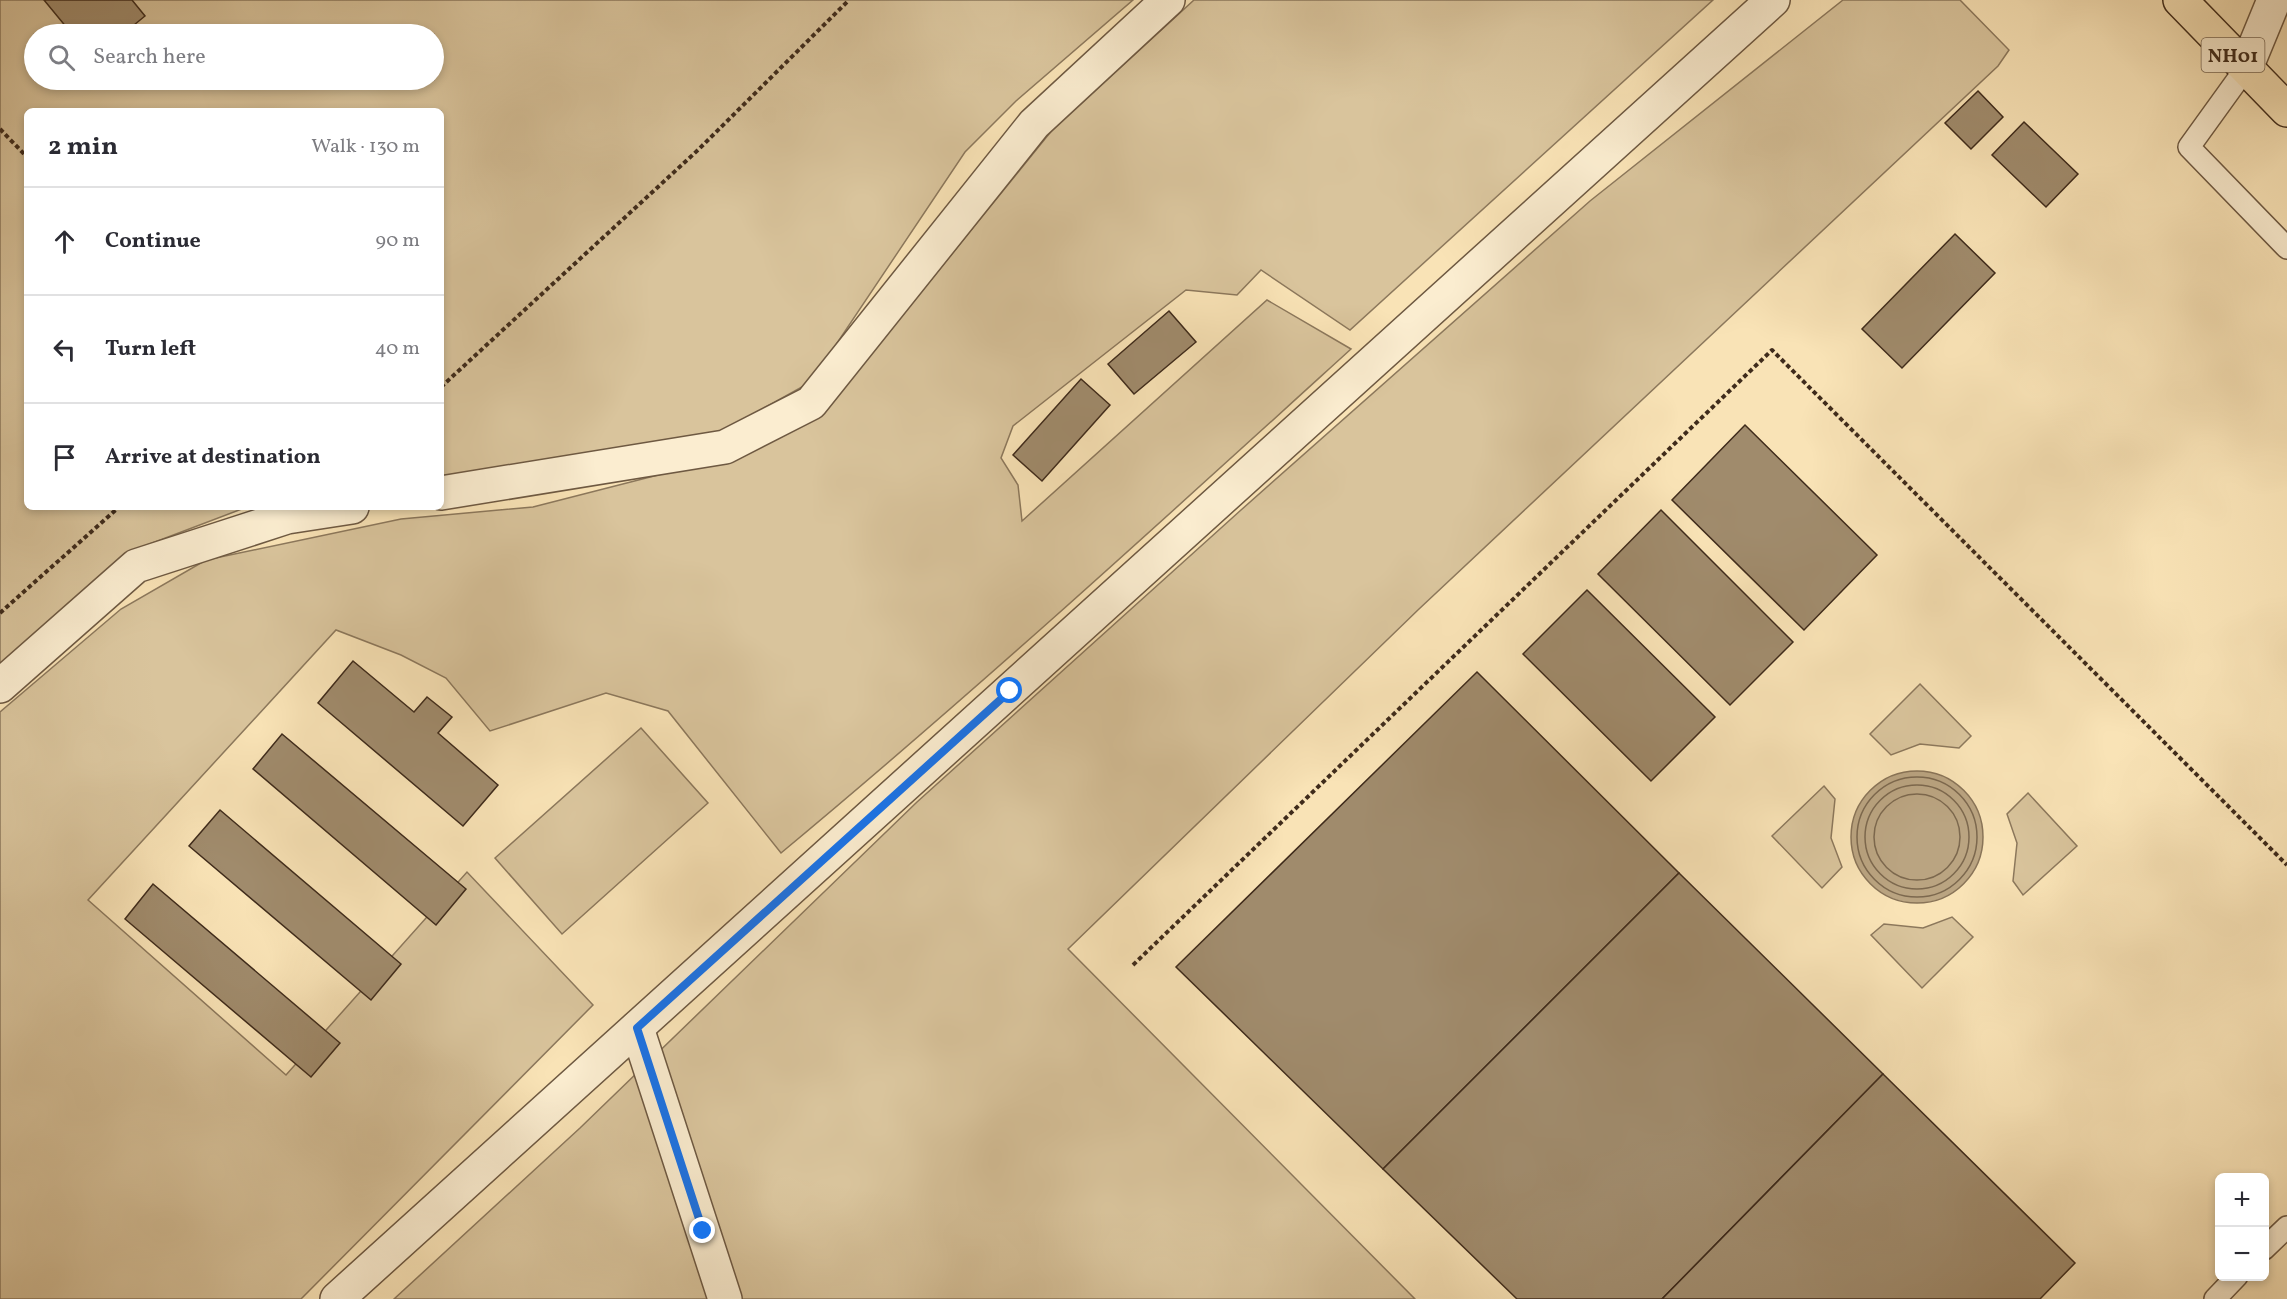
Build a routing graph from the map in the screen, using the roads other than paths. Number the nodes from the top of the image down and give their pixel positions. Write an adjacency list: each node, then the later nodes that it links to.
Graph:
1 (1168, 0): 8 (street)
2 (1773, 0): 11 (street)
3 (2180, 0): 5 (highway, NH01)
4 (2274, 0): 5 (street)
5 (2246, 68): 6 (highway, NH01); 7 (lane)
6 (2287, 110)
7 (2287, 248)
8 (444, 493)
9 (332, 510): 10 (street)
10 (0, 686)
11 (637, 1028): 15 (street); 16 (street)
12 (2287, 1227): 13 (lane)
13 (2269, 1245)
14 (2233, 1281): 17 (lane)
15 (337, 1299)
16 (725, 1299)
17 (2215, 1299)

